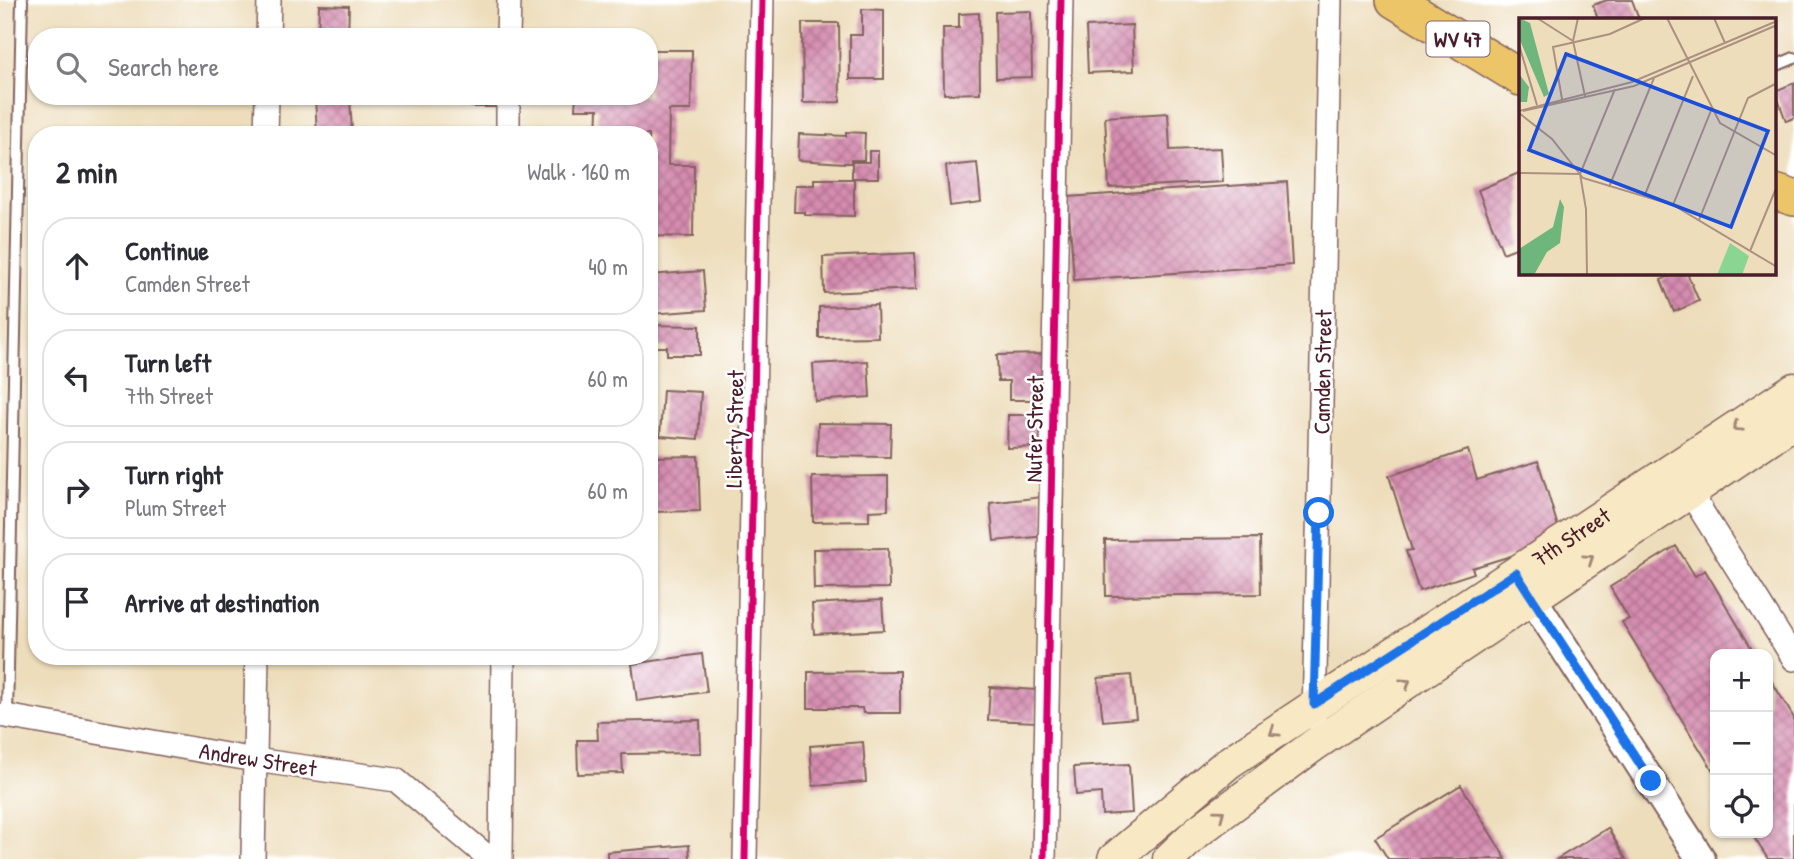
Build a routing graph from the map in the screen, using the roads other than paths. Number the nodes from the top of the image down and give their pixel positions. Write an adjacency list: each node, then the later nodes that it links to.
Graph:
1 (22, 0): 27 (lane)
2 (269, 0): 8 (street)
3 (509, 0): 9 (street)
4 (762, 0): 33 (street, Liberty Street)
5 (1061, 0): 34 (street, Nufer Street)
6 (1330, 0): 26 (street, Camden Street)
7 (1394, 0): 12 (main road, WV 47)
8 (268, 28)
9 (508, 28)
10 (1794, 58): 11 (lane)
11 (1776, 66)
12 (1519, 77)
13 (267, 105): 15 (street)
14 (508, 105): 16 (street)
15 (266, 126)
16 (508, 126)
17 (1776, 192): 18 (main road)
18 (1794, 198)
19 (1794, 389): 22 (main road, 7th Street, one-way to 22)
20 (1794, 422): 21 (main road, 7th Street)
21 (1689, 491): 22 (main road, 7th Street, one-way to 21); 23 (street)
22 (1524, 585): 26 (main road, 7th Street); 28 (main road, 7th Street, one-way to 22); 37 (street)
23 (1794, 659)
24 (257, 665): 29 (street)
25 (503, 665): 32 (street)
26 (1314, 704): 28 (street, Camden Street); 35 (main road, 7th Street, one-way to 35)
27 (4, 715): 29 (street, Andrew Street)
28 (1314, 745): 36 (main road, 7th Street, one-way to 28)
29 (255, 760): 30 (street); 31 (street, Andrew Street)
30 (253, 859)
31 (490, 859)
32 (501, 859)
33 (745, 859)
34 (1044, 859)
35 (1114, 859)
36 (1169, 859)
37 (1701, 859)

